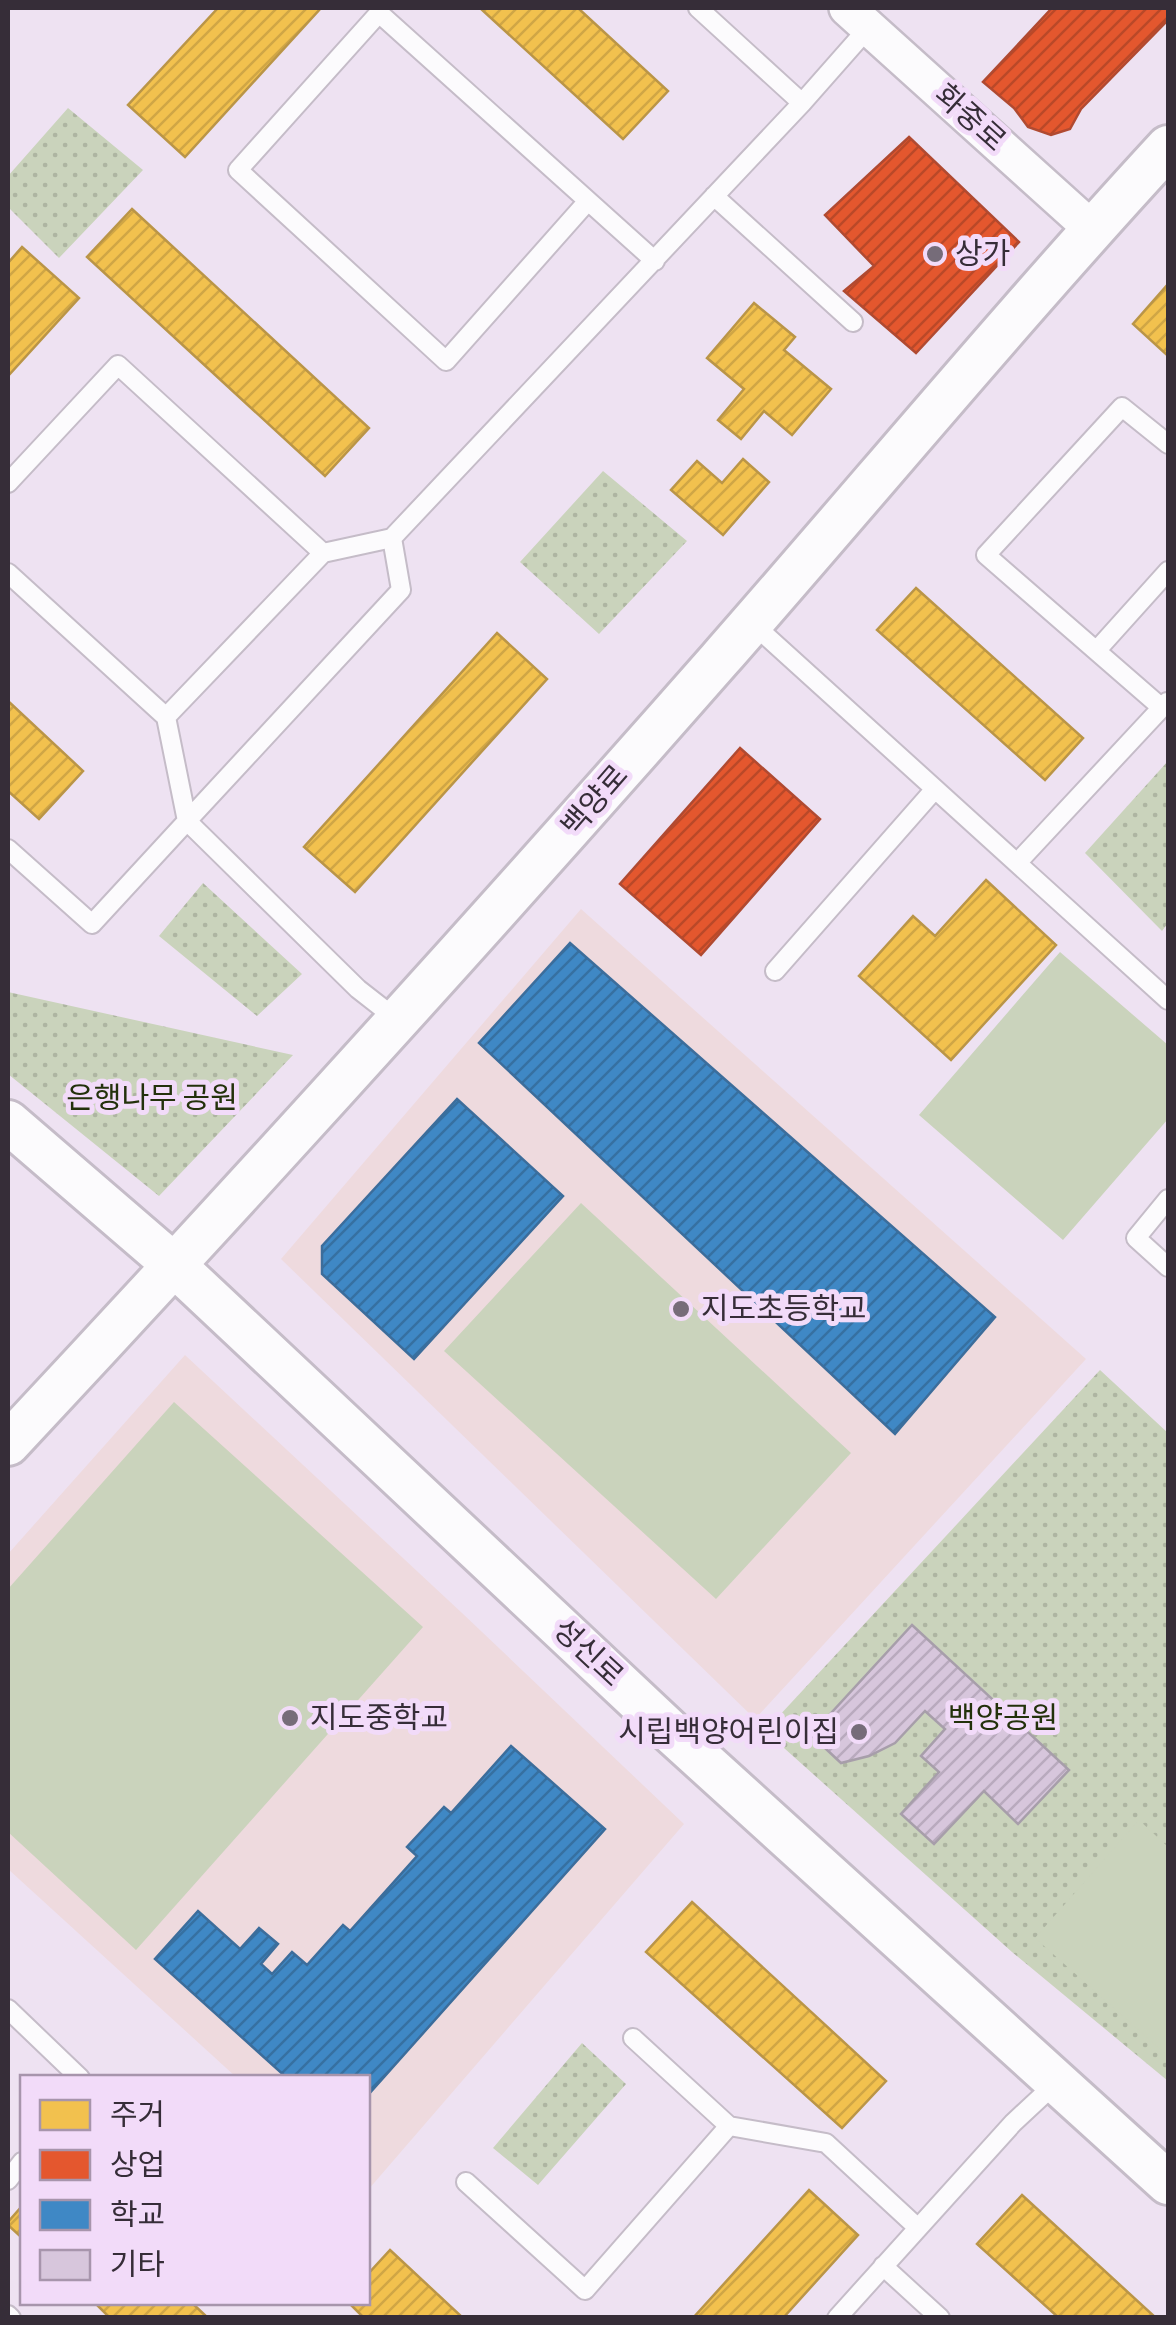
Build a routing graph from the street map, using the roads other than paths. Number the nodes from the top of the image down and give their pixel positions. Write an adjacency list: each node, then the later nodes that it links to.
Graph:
1 (698, 8): 3 (lane)
2 (858, 17): 3 (lane); 7 (street, 화중로)
3 (802, 103): 5 (lane)
4 (1168, 146): 7 (street, 백양로)
5 (714, 196): 8 (lane); 9 (lane)
6 (588, 202): 6 (lane); 8 (lane)
7 (1092, 229): 16 (street, 백양로)
8 (655, 261): 12 (lane)
9 (853, 322)
10 (1168, 444): 17 (lane)
11 (8, 483): 13 (lane)
12 (392, 538): 13 (lane); 21 (lane)
13 (323, 553): 19 (lane)
14 (1168, 571): 17 (lane)
15 (8, 573): 19 (lane)
16 (752, 622): 20 (lane); 26 (street, 백양로)
17 (1097, 650): 18 (lane)
18 (1165, 704): 23 (lane)
19 (166, 718): 21 (lane)
20 (935, 789): 23 (lane); 24 (lane)
21 (188, 821): 22 (lane); 26 (lane)
22 (8, 849)
23 (1017, 862): 25 (lane)
24 (775, 970)
25 (1168, 1000)
26 (398, 1022): 29 (street, 백양로)
27 (8, 1122): 29 (street, 성신로)
28 (1168, 1199): 30 (lane)
29 (174, 1265): 31 (street, 백양로); 35 (street, 성신로)
30 (1168, 1267)
31 (8, 1444)
32 (8, 2009): 34 (lane)
33 (633, 2038): 36 (lane)
34 (77, 2075)
35 (1056, 2082): 38 (street, 성신로); 39 (lane)
36 (730, 2126): 37 (lane); 39 (lane)
37 (466, 2182)
38 (1168, 2183)
39 (918, 2228): 40 (lane)
40 (884, 2266): 41 (lane); 42 (lane)
41 (837, 2318)
42 (940, 2318)

